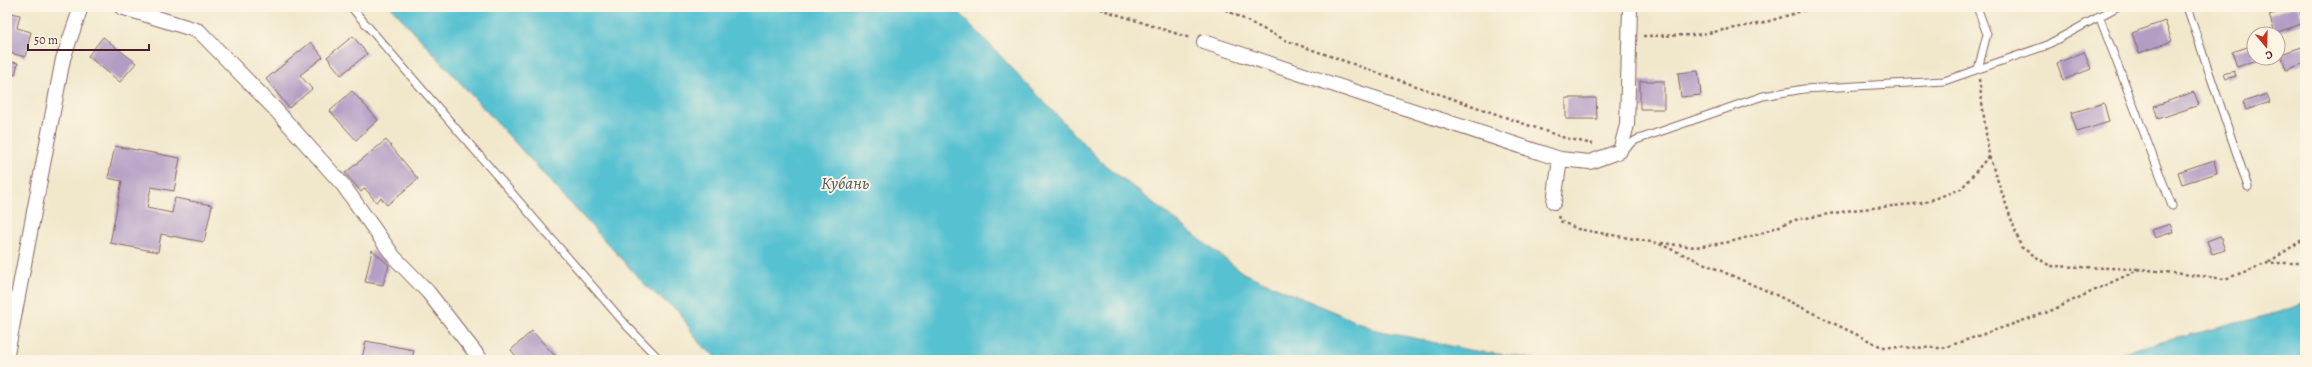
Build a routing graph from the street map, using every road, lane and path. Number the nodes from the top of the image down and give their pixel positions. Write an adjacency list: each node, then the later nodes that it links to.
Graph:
1 (81, 7): 27 (street)
2 (121, 7): 26 (street)
3 (350, 7): 30 (lane)
4 (1094, 7): 13 (path)
5 (1220, 7): 15 (path)
6 (1630, 7): 12 (street)
7 (1815, 7): 12 (path)
8 (1977, 7): 14 (lane)
9 (2117, 7): 11 (lane)
10 (2187, 7): 18 (lane)
11 (2099, 16): 14 (lane); 20 (lane)
12 (1629, 30): 15 (street)
13 (1204, 42): 17 (street)
14 (1978, 69): 15 (lane); 16 (path)
15 (1620, 151): 17 (street)
16 (1989, 156): 22 (path); 25 (path)
17 (1560, 159): 19 (street)
18 (2248, 187)
19 (1554, 202): 22 (path)
20 (2172, 206)
21 (2305, 238): 23 (path)
22 (1657, 243): 25 (path)
23 (2268, 263): 24 (path); 25 (path)
24 (2305, 263)
25 (2140, 269)
26 (468, 346): 28 (street); 29 (street)
27 (7, 354)
28 (466, 360)
29 (481, 360)
30 (660, 360)

